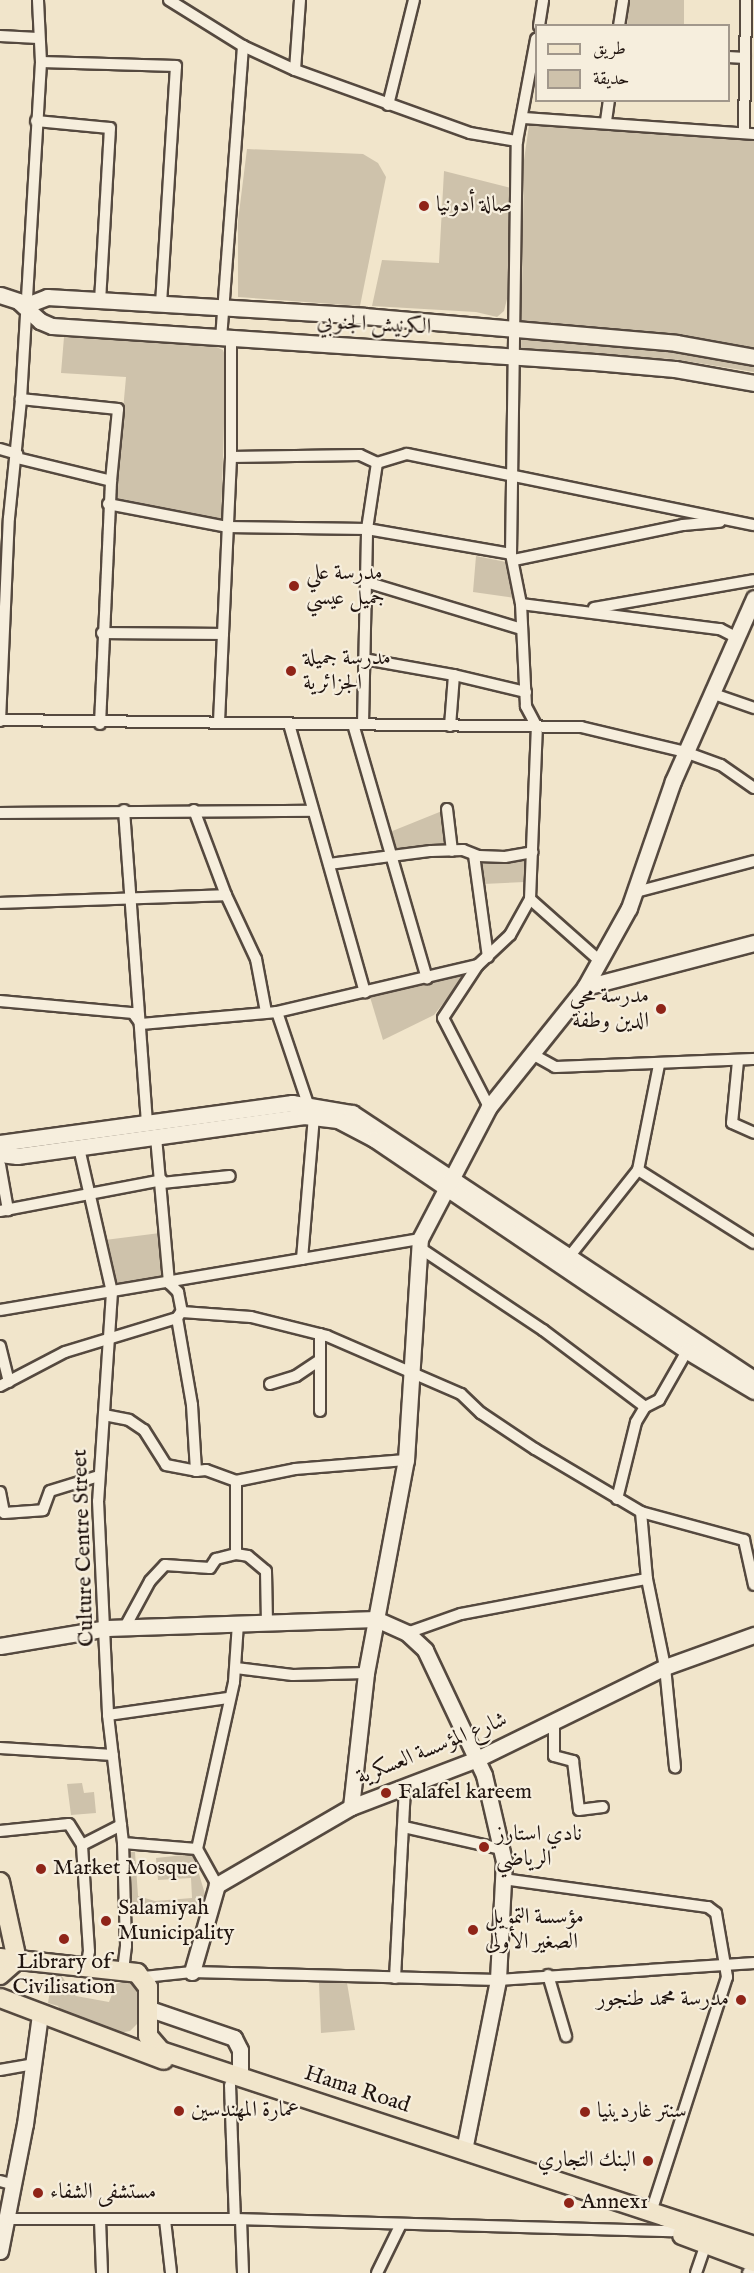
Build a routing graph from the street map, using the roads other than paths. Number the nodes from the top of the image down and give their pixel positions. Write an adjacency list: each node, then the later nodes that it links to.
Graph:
1 (38, 0): 12 (street)
2 (169, 0): 13 (street)
3 (300, 0): 18 (street)
4 (414, 0): 20 (street)
5 (543, 0): 8 (street)
6 (623, 0): 9 (street)
7 (746, 0): 10 (street)
8 (539, 24)
9 (620, 24)
10 (750, 33): 16 (street)
11 (0, 36): 12 (street)
12 (38, 38): 17 (street)
13 (243, 46): 18 (street); 30 (street)
14 (535, 51): 21 (street)
15 (730, 57): 16 (street)
16 (745, 58): 24 (street)
17 (41, 62): 22 (street); 28 (street)
18 (295, 70): 20 (street)
19 (609, 102): 23 (street)
20 (388, 105): 25 (street)
21 (524, 118): 23 (street); 25 (street)
22 (36, 121): 27 (street); 29 (street)
23 (606, 121): 24 (street)
24 (749, 133)
25 (517, 141): 31 (street)
26 (0, 295): 29 (street, الكرنيش الجنوبي)
27 (100, 300): 28 (street); 29 (street)
28 (161, 304): 30 (street)
29 (24, 306): 32 (street, الكرنيش الجنوبي); 36 (street)
30 (226, 307): 31 (street); 32 (street)
31 (514, 330): 33 (street); 34 (street)
32 (226, 339): 33 (street, الكرنيش الجنوبي); 39 (street)
33 (514, 356): 35 (street, الكرنيش الجنوبي); 41 (street)
34 (754, 357)
35 (754, 383)
36 (21, 399): 38 (street); 42 (street)
37 (0, 449): 38 (street)
38 (17, 456): 42 (street); 44 (street)
39 (231, 457): 40 (street); 47 (street)
40 (377, 463): 41 (street); 48 (street)
41 (514, 474): 45 (street); 49 (street)
42 (111, 481): 43 (street)
43 (108, 504): 47 (street); 58 (street)
44 (4, 518): 52 (street)
45 (733, 521): 46 (street); 49 (street)
46 (754, 525)
47 (227, 527): 48 (street); 59 (street)
48 (367, 529): 49 (street); 51 (street)
49 (513, 557): 54 (street)
50 (754, 580): 55 (street)
51 (366, 582): 57 (street); 61 (street)
52 (4, 584): 56 (street)
53 (753, 601): 60 (street)
54 (521, 604): 55 (street); 57 (street)
55 (585, 610): 60 (street)
56 (3, 614): 62 (street)
57 (522, 629): 64 (street)
58 (102, 633): 59 (street); 69 (street)
59 (224, 634): 68 (street)
60 (736, 637): 65 (street)
61 (364, 659): 63 (street); 71 (street)
62 (2, 668): 67 (street)
63 (454, 675): 64 (street); 72 (street)
64 (526, 692): 73 (street)
65 (711, 693): 66 (street); 74 (street)
66 (754, 708)
67 (0, 720): 69 (street)
68 (219, 722): 69 (street); 70 (street)
69 (100, 724)
70 (289, 724): 71 (street); 79 (street)
71 (358, 724): 72 (street); 83 (street)
72 (450, 726): 73 (street)
73 (537, 727): 74 (street); 82 (street)
74 (685, 752): 75 (street); 87 (street)
75 (754, 788)
76 (447, 809): 81 (street)
77 (124, 810): 78 (street); 80 (street); 90 (street)
78 (194, 810): 79 (street); 88 (street)
79 (314, 811): 86 (street)
80 (0, 813)
81 (452, 851): 83 (street); 84 (street)
82 (533, 852): 84 (street); 89 (street)
83 (391, 855): 86 (street); 96 (street)
84 (474, 855): 93 (street)
85 (754, 861): 87 (street)
86 (329, 864): 98 (street)
87 (636, 892): 94 (street)
88 (226, 895): 90 (street); 100 (street)
89 (530, 899): 93 (street); 94 (street)
90 (131, 901): 91 (street); 101 (street)
91 (0, 903)
92 (754, 943): 97 (street)
93 (488, 957): 95 (street)
94 (601, 962): 97 (street)
95 (478, 965): 96 (street); 106 (street)
96 (427, 978): 98 (street)
97 (585, 987): 102 (street)
98 (365, 992): 100 (street)
99 (0, 1001): 101 (street)
100 (271, 1012): 101 (street); 107 (street)
101 (141, 1024): 108 (street)
102 (532, 1054): 105 (street); 106 (street)
103 (754, 1059): 104 (street)
104 (738, 1060): 105 (street); 109 (street)
105 (659, 1065): 115 (street)
106 (489, 1107): 118 (street)
107 (311, 1110): 108 (street); 110 (street); 118 (street); 123 (street)
108 (147, 1122): 111 (street)
109 (754, 1133)
110 (156, 1137): 112 (street); 117 (street)
111 (0, 1143)
112 (78, 1148): 113 (street); 119 (street, Culture Centre Street)
113 (0, 1154)
114 (0, 1165): 120 (street)
115 (638, 1170): 121 (street); 124 (street)
116 (230, 1176): 117 (street)
117 (162, 1182): 119 (street); 125 (street)
118 (449, 1182): 122 (street); 124 (street)
119 (92, 1195): 120 (street); 126 (street, Culture Centre Street)
120 (4, 1211)
121 (753, 1240)
122 (420, 1243): 123 (street); 134 (street); 138 (street)
123 (302, 1258): 125 (street)
124 (564, 1263): 132 (street); 137 (street)
125 (169, 1283): 126 (street); 128 (street)
126 (112, 1292): 127 (street); 130 (street, Culture Centre Street)
127 (0, 1310)
128 (179, 1315): 129 (street); 130 (street); 142 (street)
129 (320, 1334): 133 (street); 134 (street)
130 (106, 1338): 135 (street); 140 (street, Culture Centre Street)
131 (0, 1346): 135 (street)
132 (687, 1351): 137 (street); 138 (street)
133 (320, 1360): 136 (street); 139 (street)
134 (411, 1371): 141 (street); 146 (street)
135 (5, 1384)
136 (270, 1384)
137 (753, 1386)
138 (645, 1407): 146 (street)
139 (320, 1411)
140 (104, 1415): 142 (street); 143 (street, Culture Centre Street)
141 (406, 1460): 144 (street); 152 (street)
142 (196, 1471): 144 (street)
143 (99, 1476): 148 (street); 156 (street, Culture Centre Street)
144 (236, 1481): 149 (street)
145 (0, 1492): 148 (street)
146 (617, 1499): 147 (street)
147 (641, 1512): 150 (street); 151 (street)
148 (2, 1513)
149 (236, 1554): 153 (street); 155 (street)
150 (647, 1579): 157 (street); 160 (street)
151 (754, 1585)
152 (376, 1619): 153 (street); 157 (street); 162 (street)
153 (267, 1621): 154 (street)
154 (238, 1623): 155 (street); 161 (street)
155 (124, 1627): 156 (street)
156 (107, 1628): 159 (street); 164 (street, Culture Centre Street)
157 (407, 1633): 168 (street)
158 (754, 1635): 160 (street, شارع المؤسسة العسكرية)
159 (0, 1646)
160 (665, 1667): 165 (street, شارع المؤسسة العسكرية); 169 (street)
161 (236, 1668): 162 (street); 163 (street)
162 (366, 1673): 171 (street)
163 (228, 1698): 164 (street); 178 (street)
164 (108, 1715): 167 (street, Culture Centre Street)
165 (554, 1722): 168 (street, شارع المؤسسة العسكرية); 172 (street)
166 (0, 1748): 167 (street)
167 (113, 1755): 173 (street, Culture Centre Street)
168 (475, 1760): 170 (street, شارع المؤسسة العسكرية); 179 (street)
169 (675, 1768)
170 (405, 1786): 171 (street, شارع المؤسسة العسكرية); 174 (street)
171 (351, 1807): 182 (street, شارع المؤسسة العسكرية)
172 (603, 1807)
173 (121, 1825): 176 (street, Culture Centre Street); 177 (street)
174 (404, 1827): 179 (street); 192 (street)
175 (0, 1831): 177 (street)
176 (123, 1843): 178 (street); 187 (street, Culture Centre Street)
177 (82, 1845): 186 (street)
178 (197, 1849): 182 (street)
179 (501, 1849): 180 (street)
180 (503, 1879): 185 (street); 193 (street)
181 (0, 1882): 183 (main road)
182 (217, 1885): 188 (street)
183 (8, 1959): 186 (main road); 189 (main road)
184 (754, 1963): 185 (street)
185 (722, 1964): 190 (street); 205 (street)
186 (86, 1968): 187 (main road)
187 (123, 1970): 191 (main road)
188 (192, 1972): 191 (street); 192 (street)
189 (0, 1975)
190 (548, 1976): 193 (street); 198 (street)
191 (144, 1977): 195 (main road)
192 (395, 1978): 193 (street)
193 (498, 1980): 203 (street)
194 (2, 1997): 196 (main road, Hama Road)
195 (147, 2008): 197 (main road); 202 (street)
196 (40, 2015): 199 (main road, Hama Road); 200 (street)
197 (147, 2029): 199 (main road); 202 (main road, Hama Road)
198 (566, 2036)
199 (125, 2045): 202 (main road, Hama Road)
200 (33, 2064): 201 (street); 204 (street)
201 (0, 2070)
202 (235, 2081): 203 (main road, Hama Road); 209 (street); 211 (main road, Hama Road)
203 (464, 2150): 205 (main road, Hama Road)
204 (6, 2182): 206 (street)
205 (651, 2212): 213 (main road, Hama Road)
206 (6, 2219): 207 (street); 214 (street)
207 (100, 2220): 208 (street); 216 (street)
208 (165, 2220): 209 (street); 217 (street)
209 (238, 2220): 210 (street); 218 (street)
210 (400, 2226): 211 (street); 219 (street)
211 (672, 2231): 212 (main road, Hama Road)
212 (706, 2244): 215 (main road, Hama Road); 220 (street)
213 (754, 2246)
214 (0, 2251)
215 (754, 2262)
216 (102, 2273)
217 (171, 2273)
218 (243, 2273)
219 (377, 2273)
220 (696, 2273)

